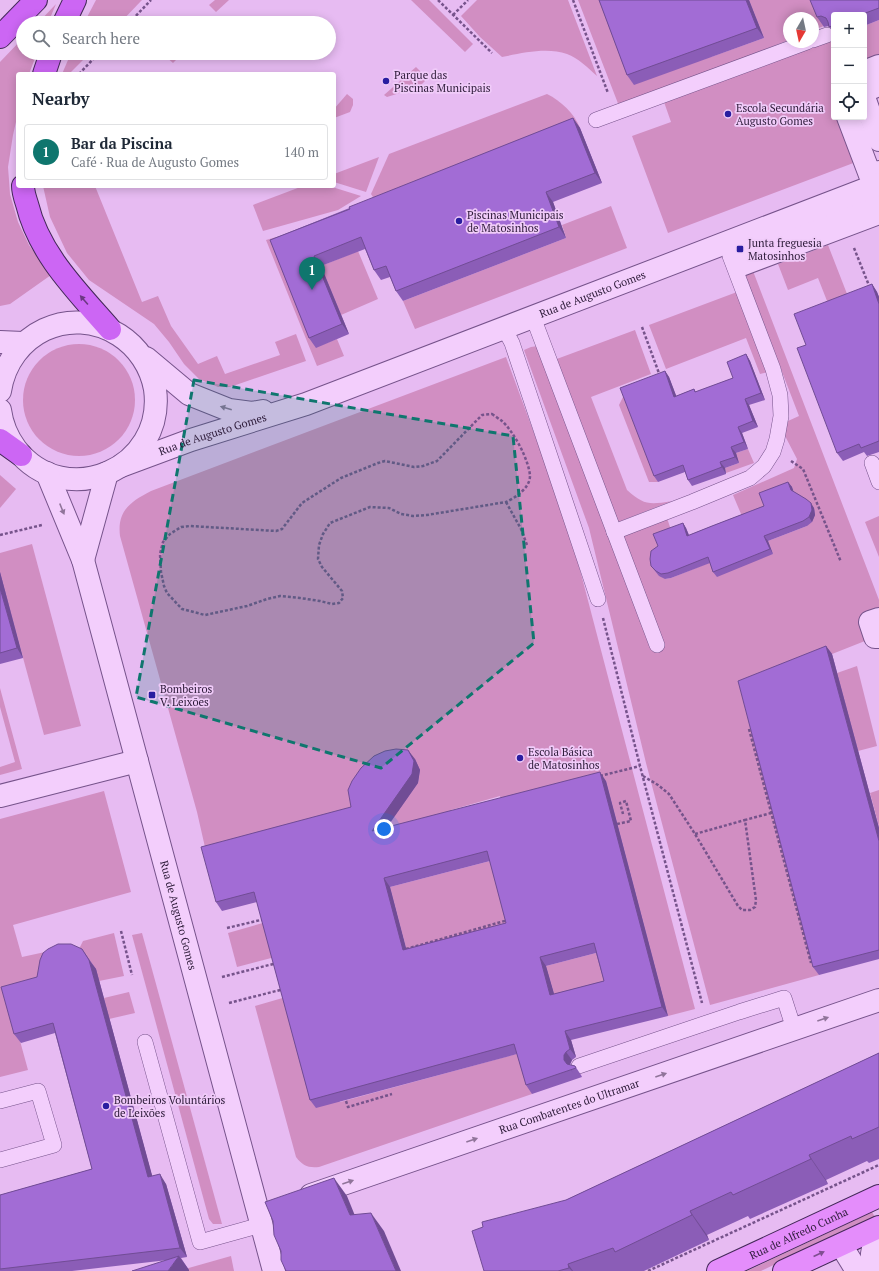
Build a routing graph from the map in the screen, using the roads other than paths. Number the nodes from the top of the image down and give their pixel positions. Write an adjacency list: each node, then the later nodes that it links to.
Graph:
1 (36, 0): 3 (highway)
2 (75, 0): 4 (highway)
3 (20, 16)
4 (67, 16)
5 (16, 21): 6 (highway)
6 (0, 37)
7 (791, 48): 15 (lane)
8 (49, 60): 11 (highway)
9 (879, 66): 10 (street)
10 (867, 71)
11 (45, 72)
12 (879, 85): 13 (street)
13 (867, 90)
14 (867, 106): 17 (street)
15 (596, 120)
16 (849, 120): 18 (street)
17 (879, 140)
18 (879, 172)
19 (879, 184): 23 (street, Rua de Augusto Gomes)
20 (23, 188): 26 (highway, one-way to 20)
21 (879, 201): 22 (street)
22 (879, 213)
23 (725, 244): 24 (street, Rua de Augusto Gomes); 39 (lane)
24 (532, 317): 25 (street, Rua de Augusto Gomes); 39 (lane)
25 (504, 328): 31 (street, Rua de Augusto Gomes); 41 (lane)
26 (110, 329): 28 (street); 29 (street)
27 (0, 342): 28 (street)
28 (23, 343): 30 (street)
29 (141, 354): 31 (street, Rua de Augusto Gomes, one-way to 29); 36 (street)
30 (0, 391)
31 (306, 404): 36 (street, Rua de Augusto Gomes)
32 (0, 410): 34 (street, Rua de Augusto Gomes)
33 (0, 440): 34 (highway)
34 (21, 455): 37 (street, Rua de Augusto Gomes)
35 (872, 464): 38 (lane)
36 (114, 470): 37 (street, Rua de Augusto Gomes); 40 (street)
37 (47, 473): 40 (street, Rua de Augusto Gomes, one-way to 40)
38 (879, 482)
39 (614, 532): 44 (lane)
40 (83, 560): 45 (street, Rua de Augusto Gomes)
41 (598, 599)
42 (879, 619): 43 (street)
43 (879, 637)
44 (656, 645)
45 (137, 760): 46 (street); 54 (street, Rua de Augusto Gomes)
46 (0, 796)
47 (879, 1000): 48 (street, Rua Combatentes do Ultramar, one-way to 47)
48 (794, 1029): 50 (lane); 54 (street, Rua Combatentes do Ultramar, one-way to 48)
49 (145, 1042): 54 (lane)
50 (579, 1066)
51 (0, 1101): 52 (lane)
52 (0, 1160)
53 (879, 1196): 60 (main road, Rua de Alfredo Cunha)
54 (260, 1219): 59 (street, Rua de Augusto Gomes)
55 (879, 1226): 57 (main road)
56 (879, 1238): 62 (street)
57 (841, 1245): 58 (main road, one-way to 57); 61 (street)
58 (795, 1269)
59 (274, 1271)
60 (718, 1271)
61 (857, 1271)
62 (874, 1271)

